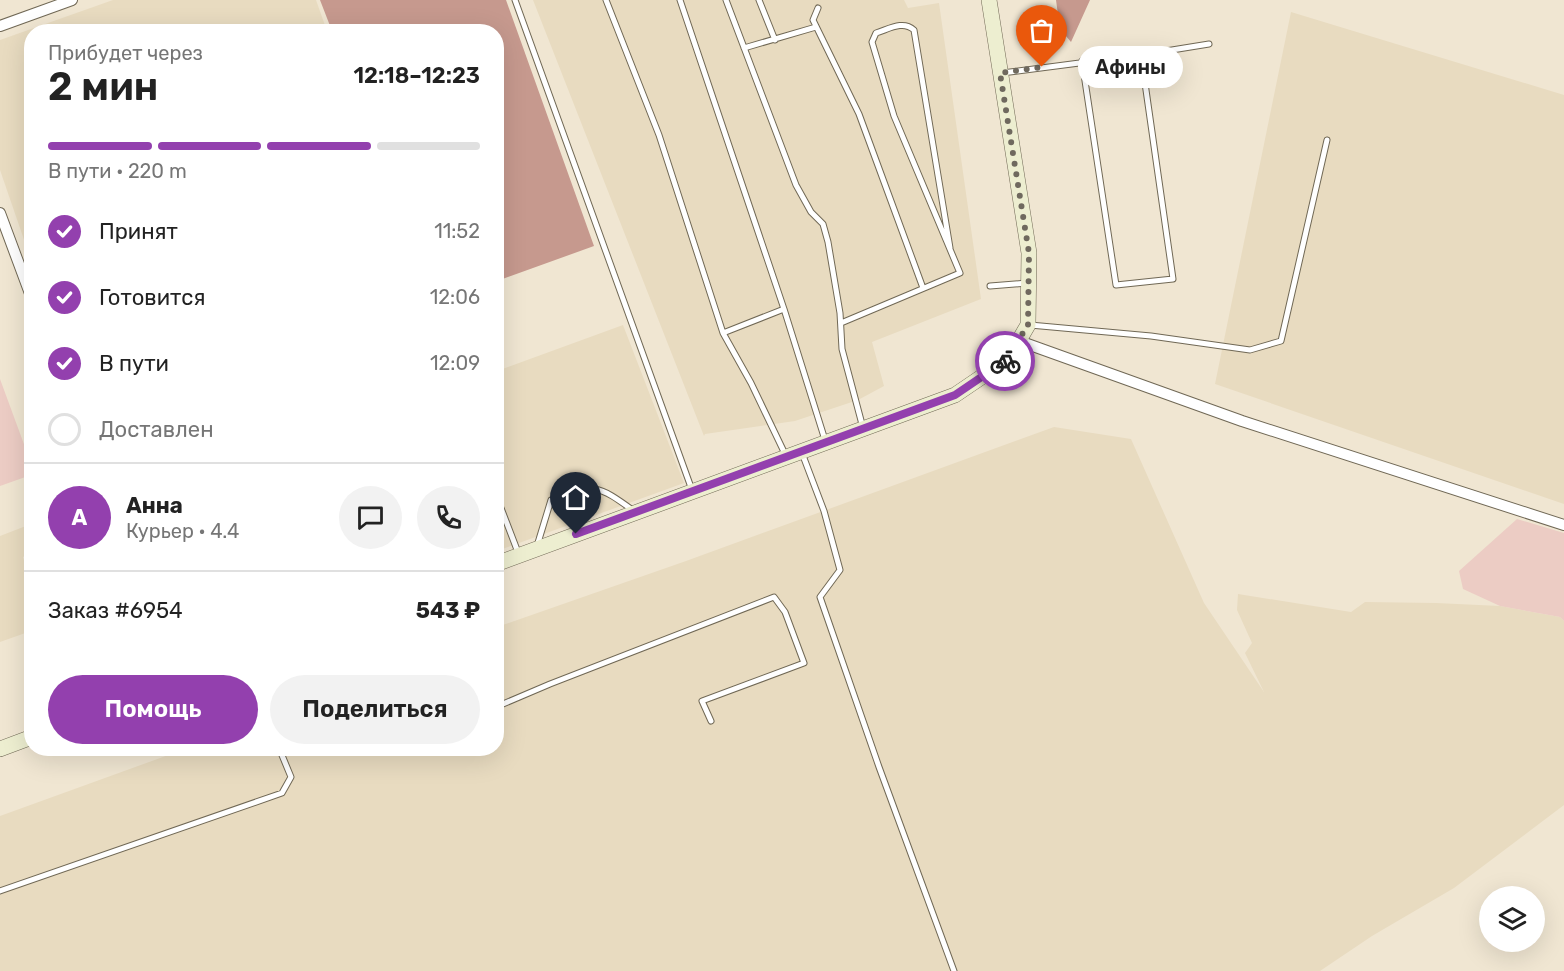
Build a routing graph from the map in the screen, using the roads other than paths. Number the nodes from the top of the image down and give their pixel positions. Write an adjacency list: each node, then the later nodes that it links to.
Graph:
1 (72, 0): 9 (street)
2 (515, 0): 32 (lane)
3 (606, 0): 27 (lane)
4 (680, 0): 24 (lane)
5 (726, 0): 13 (lane)
6 (759, 0): 11 (lane)
7 (989, 0): 16 (main road)
8 (818, 8): 10 (lane)
9 (0, 26)
10 (816, 27): 11 (lane); 23 (lane)
11 (775, 40): 13 (lane)
12 (1209, 44): 14 (lane)
13 (744, 48): 25 (lane)
14 (1141, 55): 15 (lane); 15 (lane)
15 (1082, 62): 16 (lane)
16 (1000, 73): 21 (main road)
17 (1327, 140): 26 (lane)
18 (0, 213): 20 (street)
19 (950, 248): 19 (lane); 23 (lane)
20 (24, 278)
21 (1029, 282): 22 (lane); 26 (main road)
22 (990, 286)
23 (924, 288): 25 (lane)
24 (784, 309): 27 (lane); 30 (lane)
25 (841, 323): 29 (lane)
26 (1028, 325): 28 (main road)
27 (723, 333): 31 (lane)
28 (1019, 341): 29 (main road); 35 (street)
29 (864, 429): 30 (main road)
30 (826, 443): 31 (main road)
31 (794, 455): 32 (main road); 45 (lane)
32 (692, 490): 33 (main road)
33 (635, 512): 36 (main road); 36 (lane)
34 (504, 516): 37 (lane)
35 (1564, 525)
36 (536, 549): 37 (main road)
37 (519, 555): 38 (main road)
38 (504, 561)
39 (504, 704): 40 (lane)
40 (711, 721)
41 (24, 740): 42 (main road)
42 (0, 749)
43 (282, 756): 44 (lane)
44 (0, 891)
45 (954, 971)

